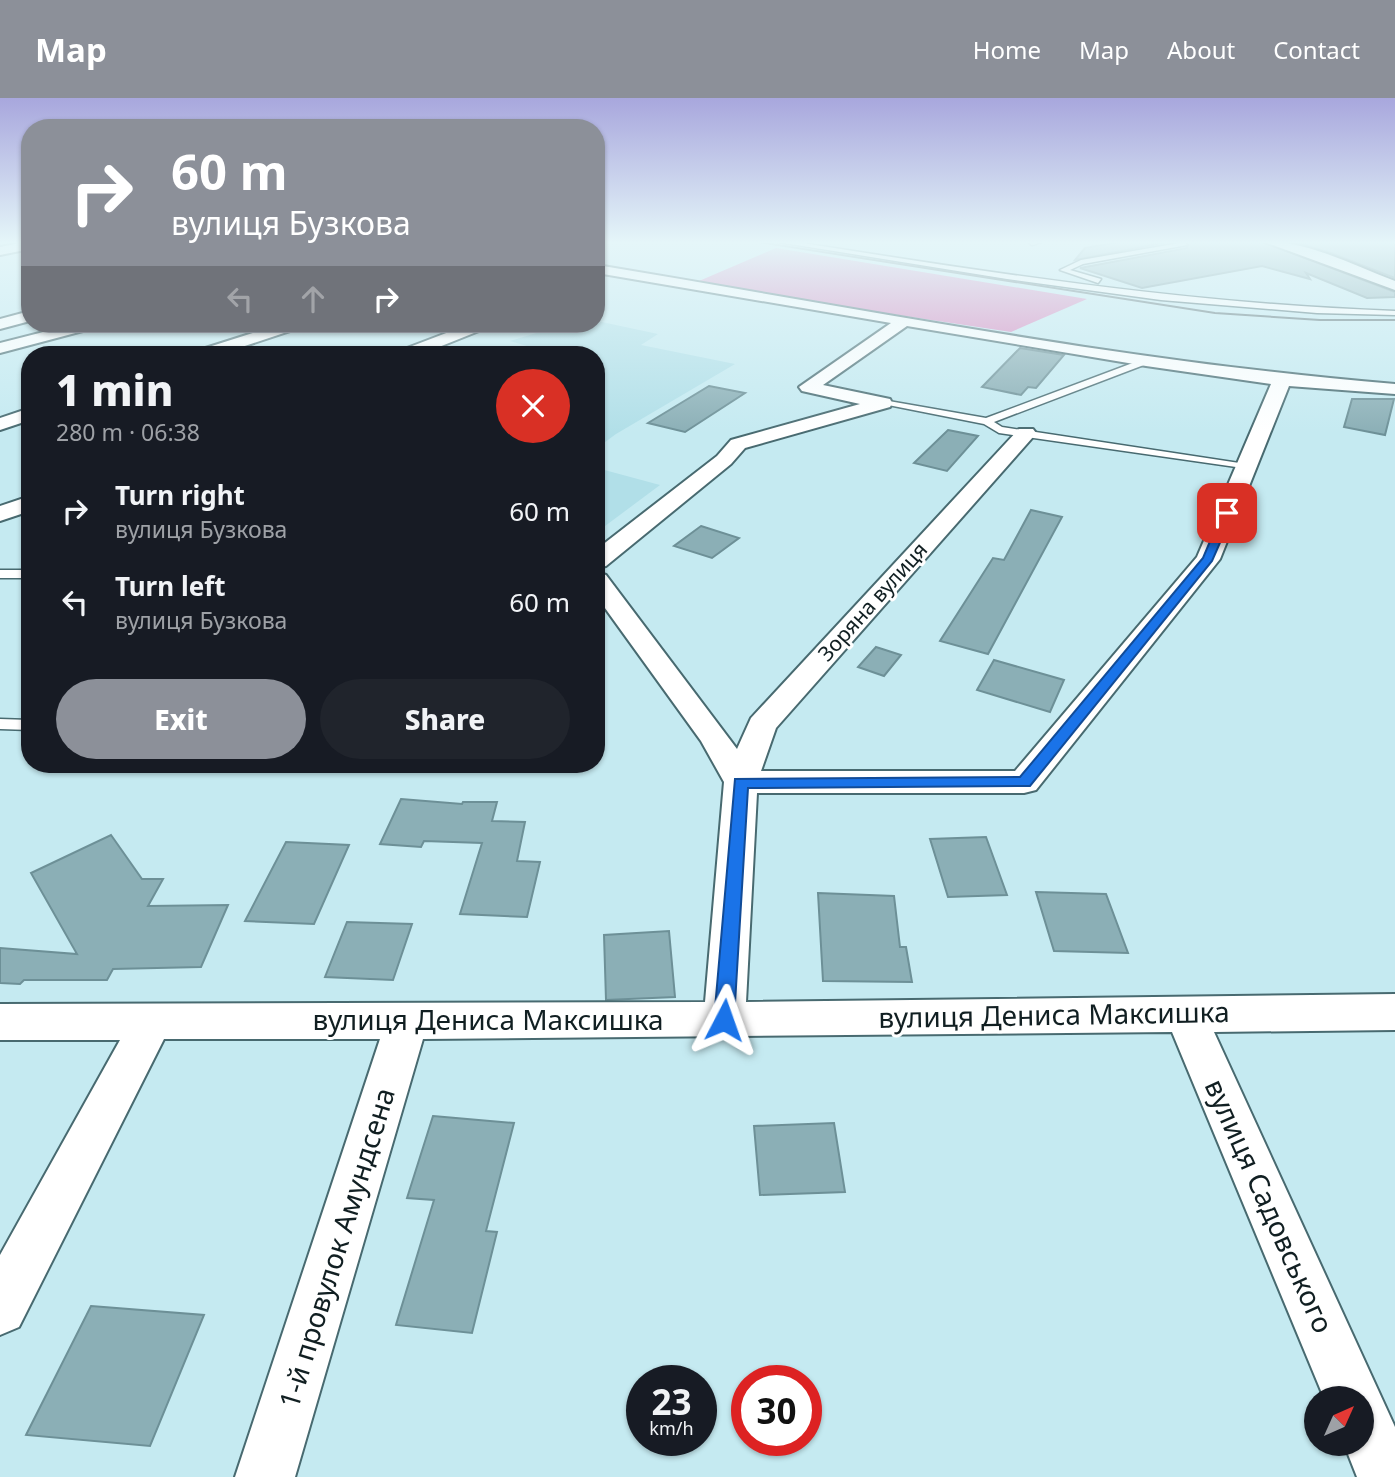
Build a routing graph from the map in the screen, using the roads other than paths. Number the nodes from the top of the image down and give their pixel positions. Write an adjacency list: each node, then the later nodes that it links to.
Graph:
1 (812, 305): 6 (street)
2 (1229, 305): 3 (lane)
3 (1395, 313)
4 (21, 318): 5 (street)
5 (2, 321)
6 (904, 321): 13 (street); 16 (street)
7 (58, 333): 12 (street)
8 (269, 333): 10 (street)
9 (460, 333): 11 (street)
10 (229, 346)
11 (428, 346)
12 (0, 348)
13 (1146, 361): 14 (street); 18 (lane)
14 (1282, 380): 15 (street); 21 (street)
15 (1395, 388)
16 (883, 403): 18 (lane); 24 (street)
17 (21, 417): 19 (street)
18 (987, 421): 20 (lane)
19 (0, 424)
20 (1026, 433): 21 (lane); 30 (street, Зоряна вулиця)
21 (1247, 467): 30 (street)
22 (21, 506): 23 (street)
23 (0, 514)
24 (605, 555)
25 (0, 573): 26 (lane)
26 (21, 574)
27 (605, 591): 30 (street)
28 (0, 724): 29 (lane)
29 (21, 725)
30 (741, 782): 34 (street, Зоряна вулиця)
31 (1395, 1012): 32 (street, вулиця Дениса Максишка)
32 (1185, 1013): 34 (street, вулиця Дениса Максишка); 38 (street, вулиця Садовського)
33 (408, 1019): 34 (street, вулиця Дениса Максишка); 35 (street, вулиця Дениса Максишка); 40 (street, 1-й провулок Амундсена)
34 (724, 1020)
35 (152, 1021): 36 (street, вулиця Дениса Максишка); 37 (street)
36 (0, 1022)
37 (0, 1308)
38 (1347, 1386)
39 (1374, 1447): 41 (street)
40 (265, 1477)
41 (1387, 1477)

